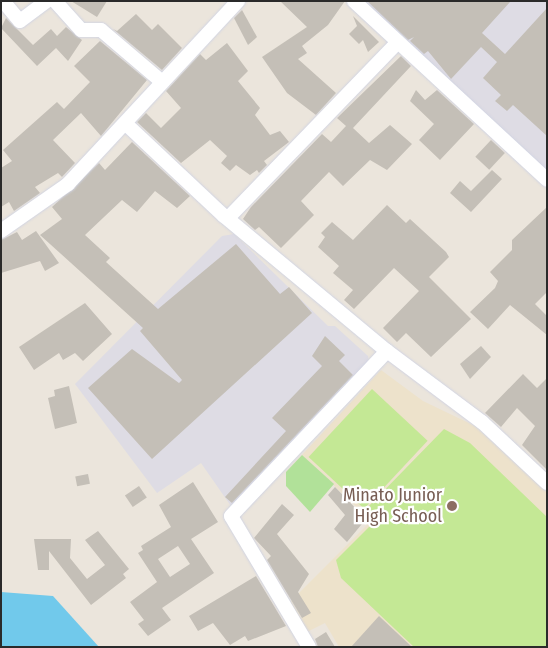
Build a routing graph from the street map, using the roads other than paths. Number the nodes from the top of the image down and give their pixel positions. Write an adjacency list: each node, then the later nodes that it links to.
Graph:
1 (2, 1): 2 (street)
2 (47, 1)
3 (55, 1): 7 (street)
4 (238, 1): 7 (street)
5 (354, 1): 6 (street)
6 (398, 42): 9 (street); 10 (street)
7 (161, 81): 8 (street)
8 (127, 125): 10 (street); 11 (street)
9 (547, 180)
10 (229, 217): 12 (street)
11 (1, 231)
12 (387, 351): 13 (street); 14 (street)
13 (547, 483)
14 (309, 647)

